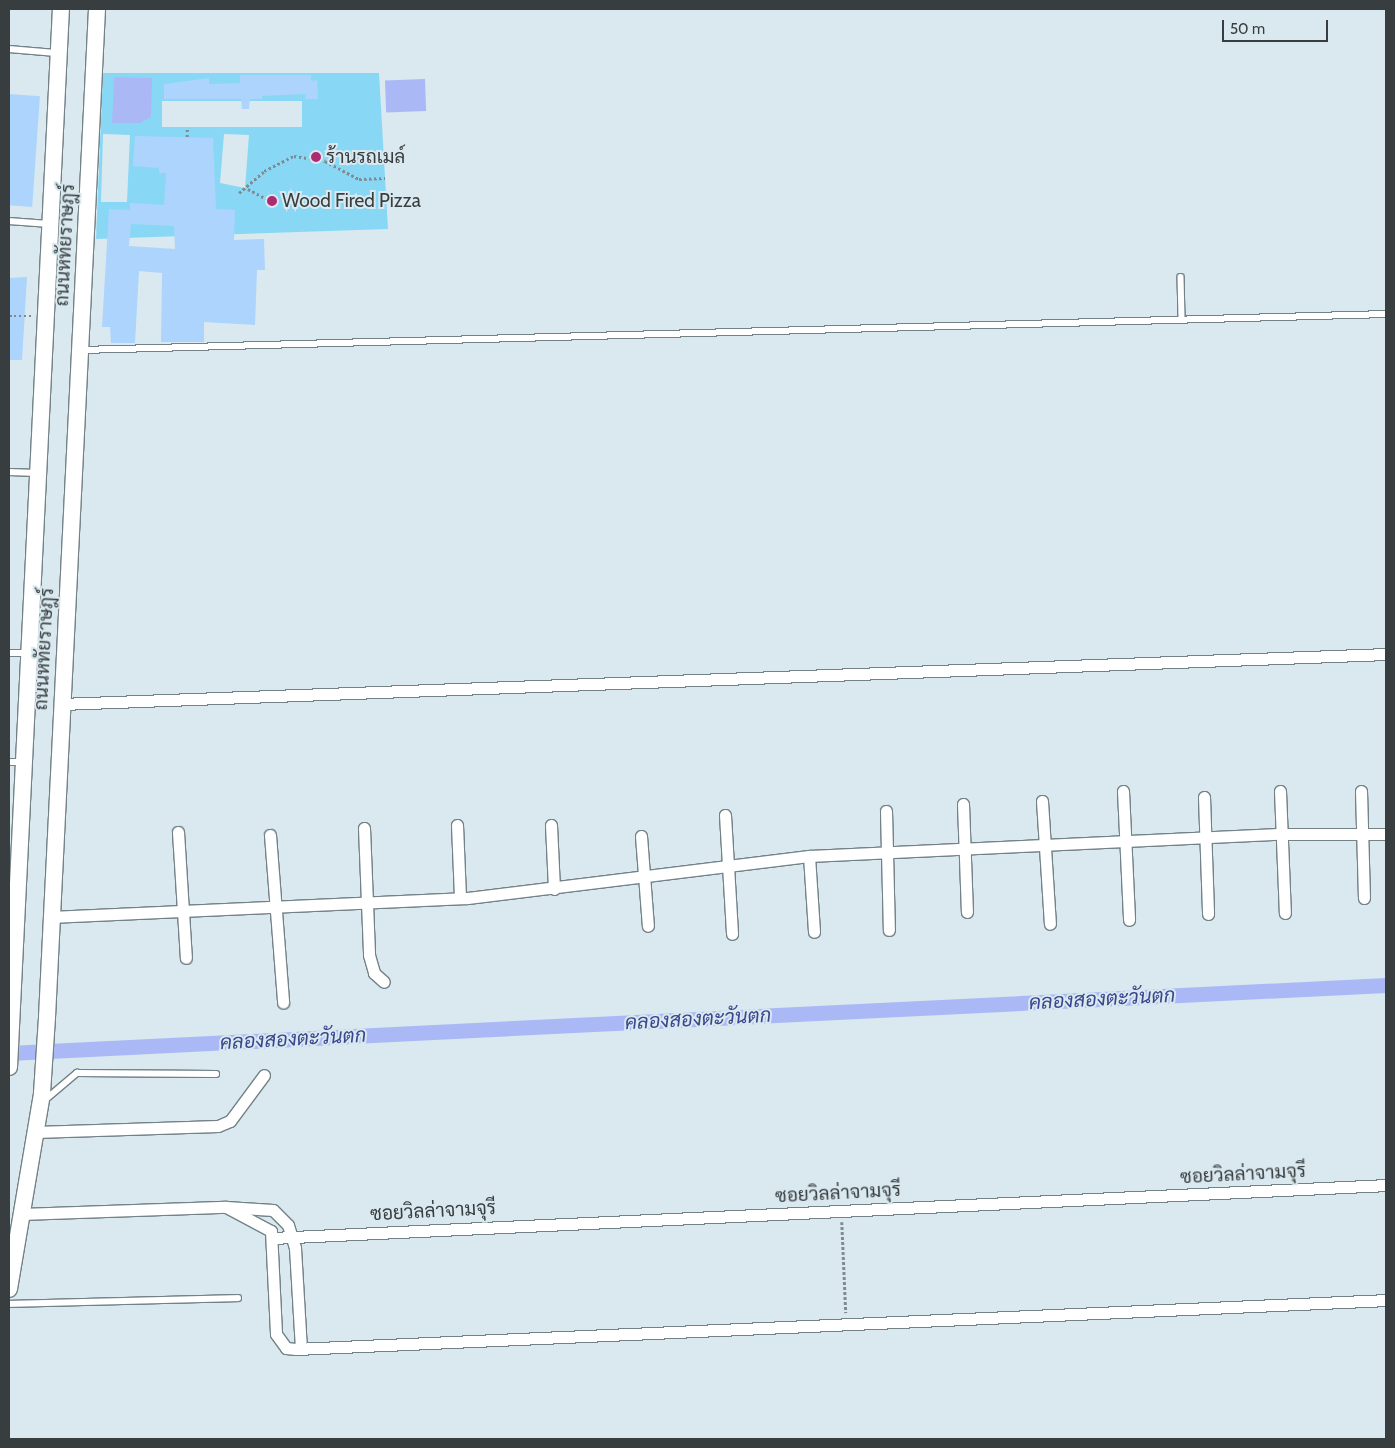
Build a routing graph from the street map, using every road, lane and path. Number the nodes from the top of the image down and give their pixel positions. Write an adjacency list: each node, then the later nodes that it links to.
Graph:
1 (61, 9): 4 (main road, ถนนหทัยราษฎร์)
2 (98, 9): 18 (main road, ถนนหทัยราษฎร์)
3 (9, 49): 4 (lane)
4 (58, 53): 12 (main road, ถนนหทัยราษฎร์)
5 (187, 128): 6 (path)
6 (187, 137)
7 (385, 178): 8 (path)
8 (248, 189): 9 (path); 10 (path)
9 (238, 193)
10 (267, 198)
11 (9, 221): 12 (lane)
12 (49, 224): 15 (main road, ถนนหทัยราษฎร์)
13 (1181, 277): 17 (lane)
14 (1386, 314): 17 (lane)
15 (45, 315): 16 (path); 20 (main road, ถนนหทัยราษฎร์)
16 (9, 316)
17 (1182, 319): 18 (lane)
18 (80, 350): 24 (main road, ถนนหทัยราษฎร์)
19 (9, 472): 20 (lane)
20 (37, 473): 22 (main road, ถนนหทัยราษฎร์)
21 (9, 653): 22 (lane)
22 (29, 653): 25 (main road, ถนนหทัยราษฎร์)
23 (1386, 654): 24 (street)
24 (61, 704): 61 (main road, ถนนหทัยราษฎร์)
25 (16, 762): 50 (main road, ถนนหทัยราษฎร์)
26 (1123, 791): 44 (street)
27 (1280, 791): 38 (street)
28 (1360, 791): 41 (street)
29 (1204, 797): 43 (street)
30 (1042, 801): 45 (street)
31 (963, 804): 46 (street)
32 (886, 811): 47 (street)
33 (725, 814): 49 (street)
34 (457, 825): 53 (street)
35 (551, 825): 52 (street)
36 (364, 828): 55 (street)
37 (178, 832): 57 (street)
38 (1283, 834): 41 (street); 43 (street); 59 (street)
39 (1386, 834): 41 (street)
40 (270, 835): 56 (street)
41 (1362, 835): 54 (street)
42 (641, 836): 51 (street)
43 (1205, 840): 44 (street); 60 (street)
44 (1124, 844): 45 (street); 62 (street)
45 (1046, 848): 46 (street); 63 (street)
46 (965, 850): 47 (street); 58 (street)
47 (887, 853): 48 (street); 65 (street)
48 (809, 856): 49 (street); 66 (street)
49 (728, 864): 51 (street); 67 (street)
50 (14, 868): 71 (main road, ถนนหทัยราษฎร์)
51 (644, 877): 52 (street); 64 (street)
52 (554, 889): 53 (street)
53 (460, 898): 55 (street)
54 (1364, 898)
55 (368, 902): 56 (street); 69 (street)
56 (274, 907): 57 (street); 70 (street)
57 (183, 911): 61 (street); 68 (street)
58 (967, 912)
59 (1285, 913)
60 (1208, 914)
61 (50, 917): 74 (main road, ถนนหทัยราษฎร์)
62 (1129, 920)
63 (1050, 924)
64 (648, 926)
65 (889, 930)
66 (814, 932)
67 (732, 934)
68 (186, 958)
69 (384, 982)
70 (283, 1002)
71 (9, 1067)
72 (216, 1074): 74 (lane)
73 (264, 1076): 75 (street)
74 (41, 1099): 75 (main road, ถนนหทัยราษฎร์)
75 (35, 1132): 79 (main road, ถนนหทัยราษฎร์)
76 (1386, 1185): 78 (street, ซอยวิลล่าจามจุรี)
77 (226, 1207): 79 (street); 80 (street); 81 (street)
78 (842, 1210): 80 (street, ซอยวิลล่าจามจุรี); 86 (path)
79 (21, 1214): 82 (main road, ถนนหทัยราษฎร์)
80 (291, 1237): 81 (street, ซอยวิลล่าจามจุรี); 87 (street)
81 (272, 1238): 87 (street)
82 (9, 1290)
83 (238, 1298): 85 (lane)
84 (1386, 1300): 86 (street)
85 (9, 1304)
86 (846, 1324): 87 (street)
87 (301, 1349)

